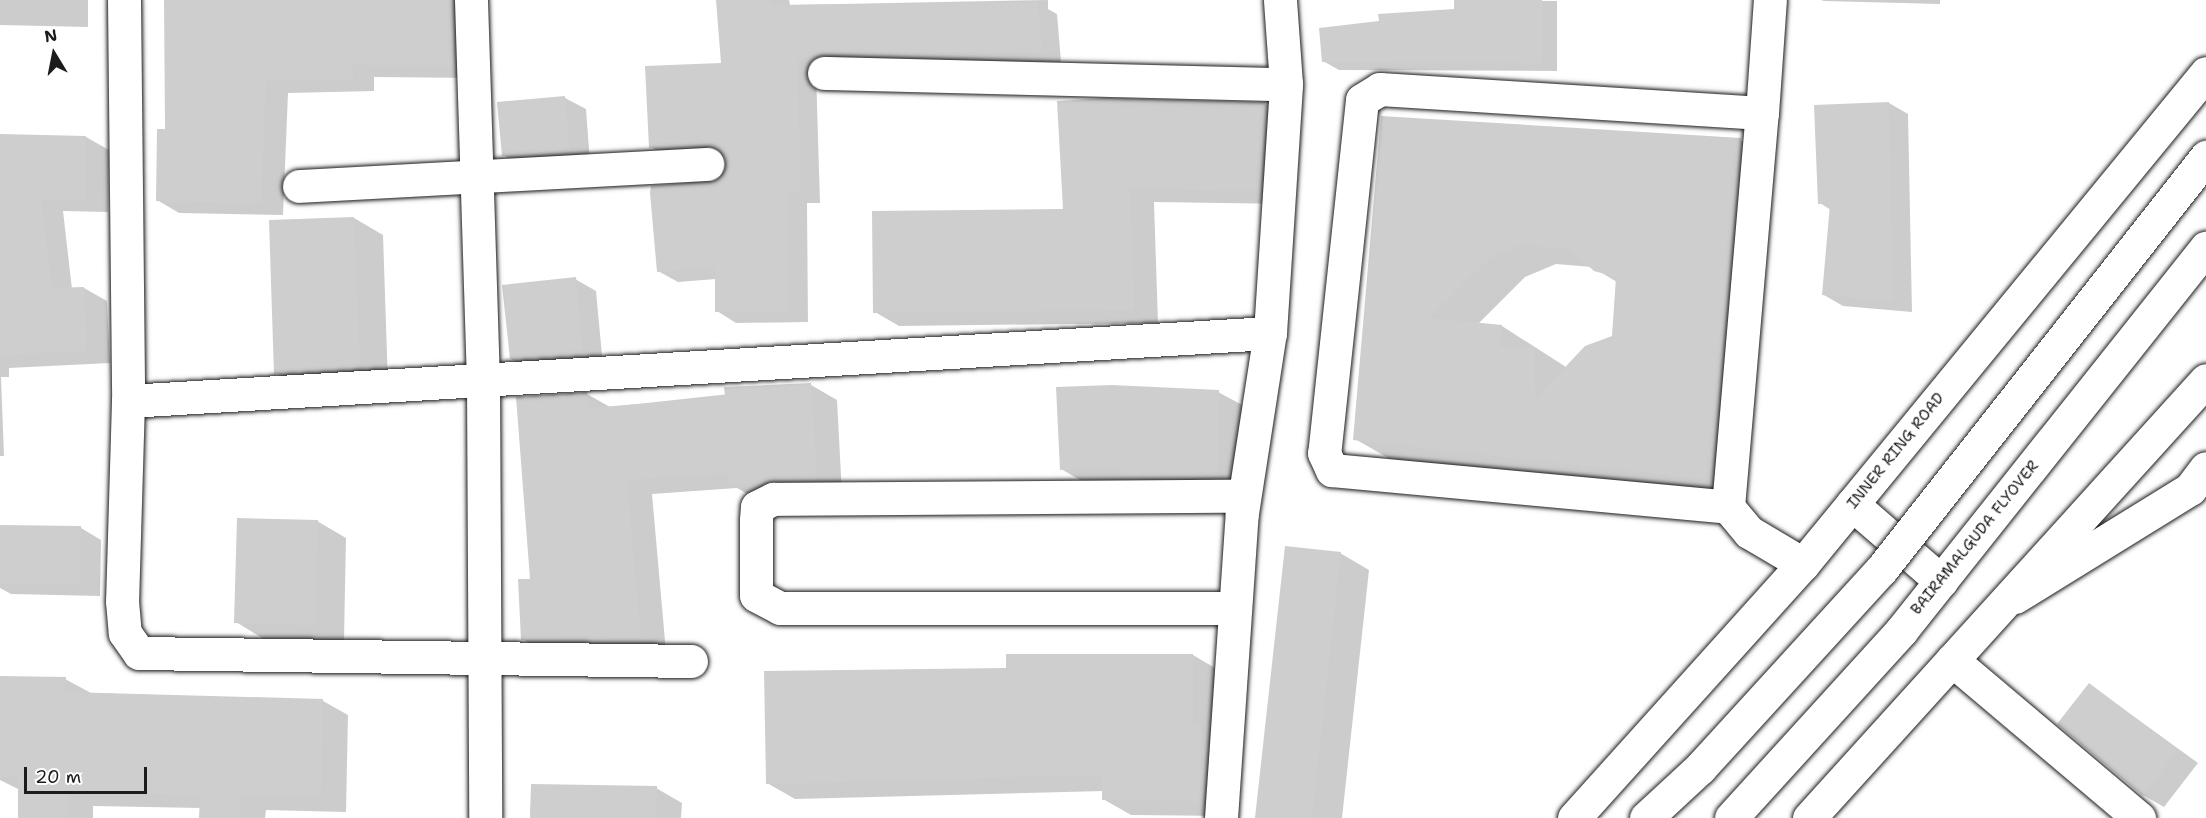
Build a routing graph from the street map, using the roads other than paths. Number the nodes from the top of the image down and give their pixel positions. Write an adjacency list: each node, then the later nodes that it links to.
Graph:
1 (124, 0): 17 (main road)
2 (471, 0): 11 (main road)
3 (1280, 0): 7 (main road)
4 (1770, 0): 8 (main road)
5 (824, 73): 7 (main road)
6 (2206, 73): 20 (main road, INNER RING ROAD)
7 (1286, 84): 14 (main road)
8 (1762, 113): 21 (main road); 21 (main road)
9 (2206, 157): 32 (main road, bridge)
10 (707, 164): 11 (main road)
11 (474, 175): 12 (main road); 16 (main road)
12 (299, 186)
13 (2206, 248): 23 (main road, BAIRAMALGUDA FLYOVER)
14 (1270, 333): 16 (main road); 19 (main road)
15 (2206, 380): 25 (main road)
16 (483, 383): 17 (main road); 28 (main road)
17 (128, 401): 28 (main road)
18 (2206, 468): 25 (main road)
19 (1244, 496): 24 (main road); 24 (main road)
20 (1852, 504): 22 (main road, INNER RING ROAD); 23 (main road)
21 (1728, 507): 22 (main road)
22 (1803, 564): 31 (main road, INNER RING ROAD)
23 (1941, 581): 33 (main road, BAIRAMALGUDA FLYOVER)
24 (1235, 608): 30 (main road)
25 (1996, 609): 26 (main road)
26 (1952, 660): 34 (main road); 35 (main road)
27 (691, 661): 28 (main road)
28 (487, 662): 29 (main road)
29 (485, 818)
30 (1221, 818)
31 (1574, 818)
32 (1646, 818)
33 (1731, 818)
34 (1809, 818)
35 (2139, 818)

